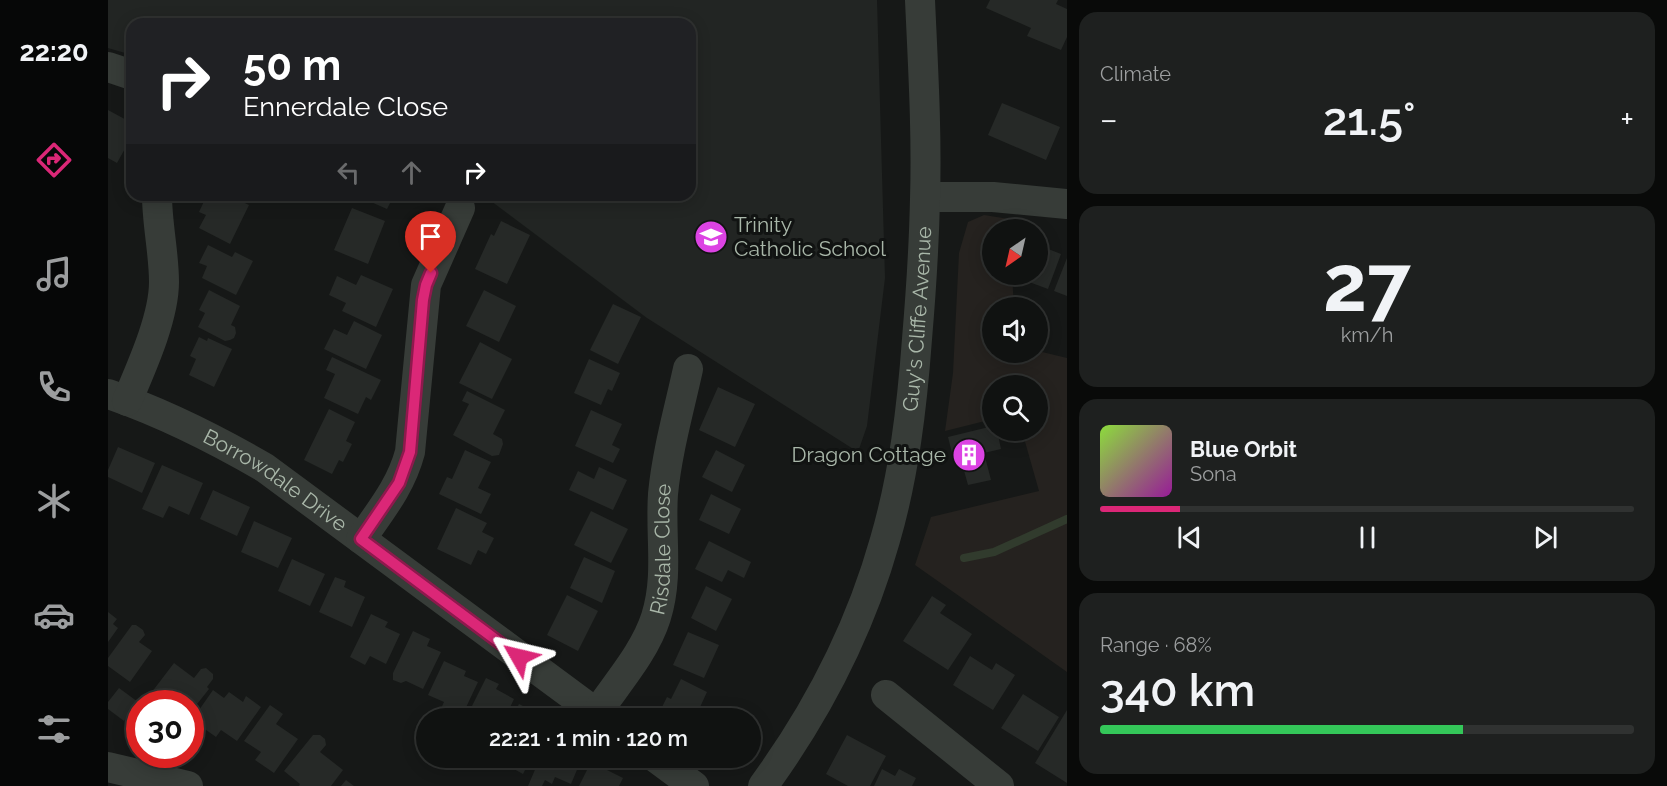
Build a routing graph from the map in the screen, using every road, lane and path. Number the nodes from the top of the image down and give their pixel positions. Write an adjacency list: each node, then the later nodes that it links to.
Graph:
1 (920, 0): 4 (street, Guy's Cliffe Avenue)
2 (108, 67): 3 (street)
3 (126, 73)
4 (926, 197): 6 (street); 18 (street, Guy's Cliffe Avenue)
5 (157, 201): 9 (street)
6 (1067, 204)
7 (460, 208): 10 (street)
8 (688, 369): 13 (street, Risdale Close)
9 (118, 398): 10 (street, Borrowdale Drive)
10 (361, 539): 12 (street, Borrowdale Drive)
11 (886, 695): 19 (street)
12 (589, 708)
13 (605, 708)
14 (108, 767): 16 (street)
15 (670, 768): 17 (street)
16 (188, 786)
17 (694, 786)
18 (763, 786)
19 (999, 786)

